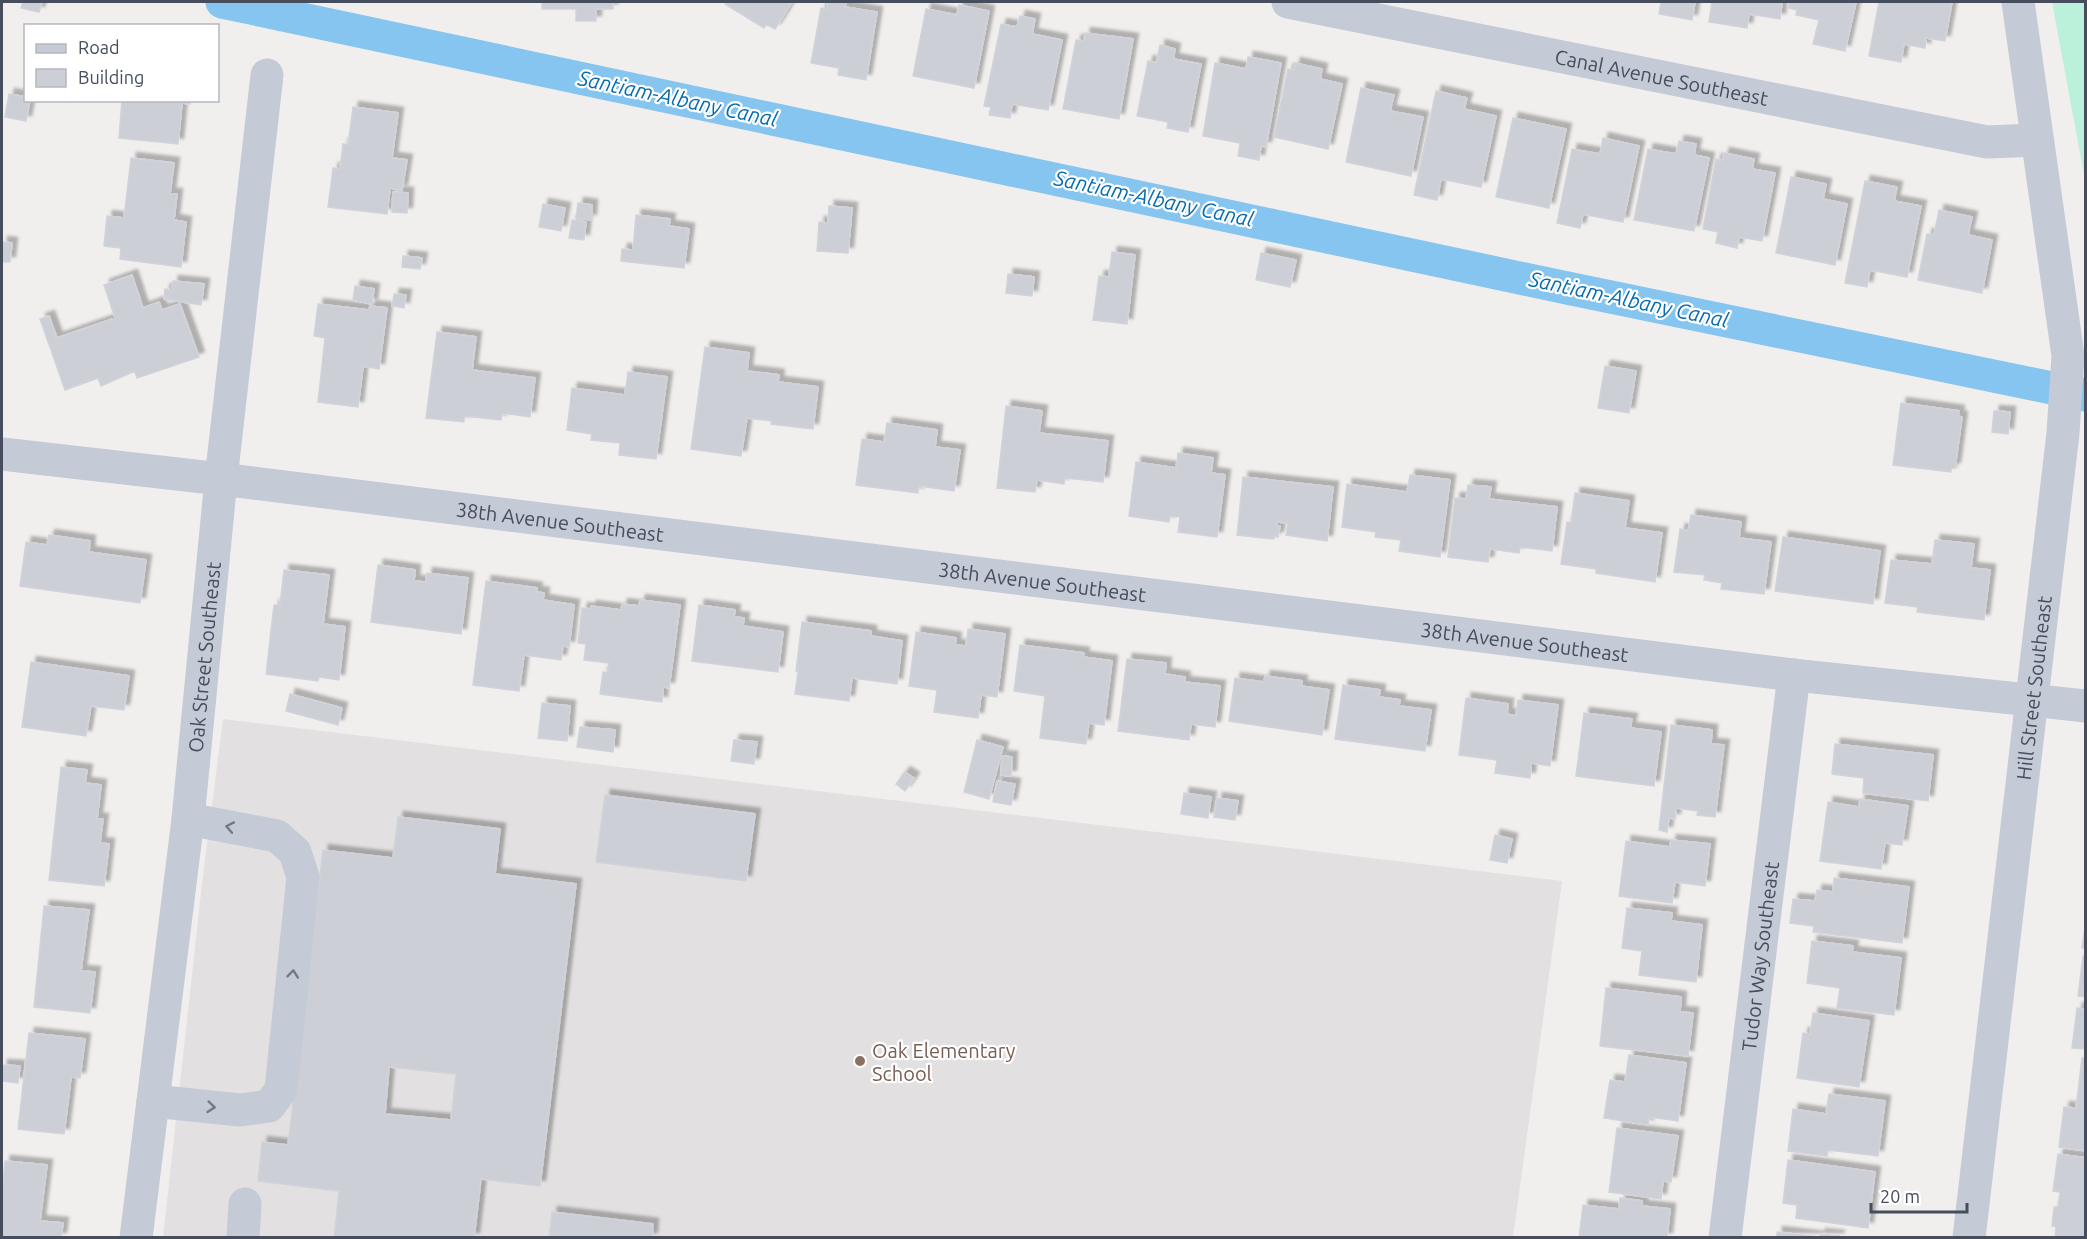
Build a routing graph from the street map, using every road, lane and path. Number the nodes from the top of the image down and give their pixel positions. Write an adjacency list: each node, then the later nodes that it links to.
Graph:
1 (1288, 2): 4 (street, Canal Avenue Southeast)
2 (2018, 2): 4 (street, Hill Street Southeast)
3 (267, 75): 6 (street, Oak Street Southeast)
4 (2037, 140): 8 (street, Hill Street Southeast)
5 (2, 454): 6 (street, 38th Avenue Southeast)
6 (221, 479): 7 (street, 38th Avenue Southeast); 10 (street, Oak Street Southeast)
7 (1794, 675): 8 (street, 38th Avenue Southeast); 15 (street, Tudor Way Southeast)
8 (2032, 700): 9 (street, 38th Avenue Southeast); 16 (street, Hill Street Southeast)
9 (2085, 706)
10 (188, 819): 11 (street, Oak Street Southeast); 11 (street, one-way to 10)
11 (153, 1101): 13 (street, Oak Street Southeast)
12 (245, 1204): 14 (street)
13 (136, 1238)
14 (243, 1238)
15 (1725, 1238)
16 (1969, 1238)

